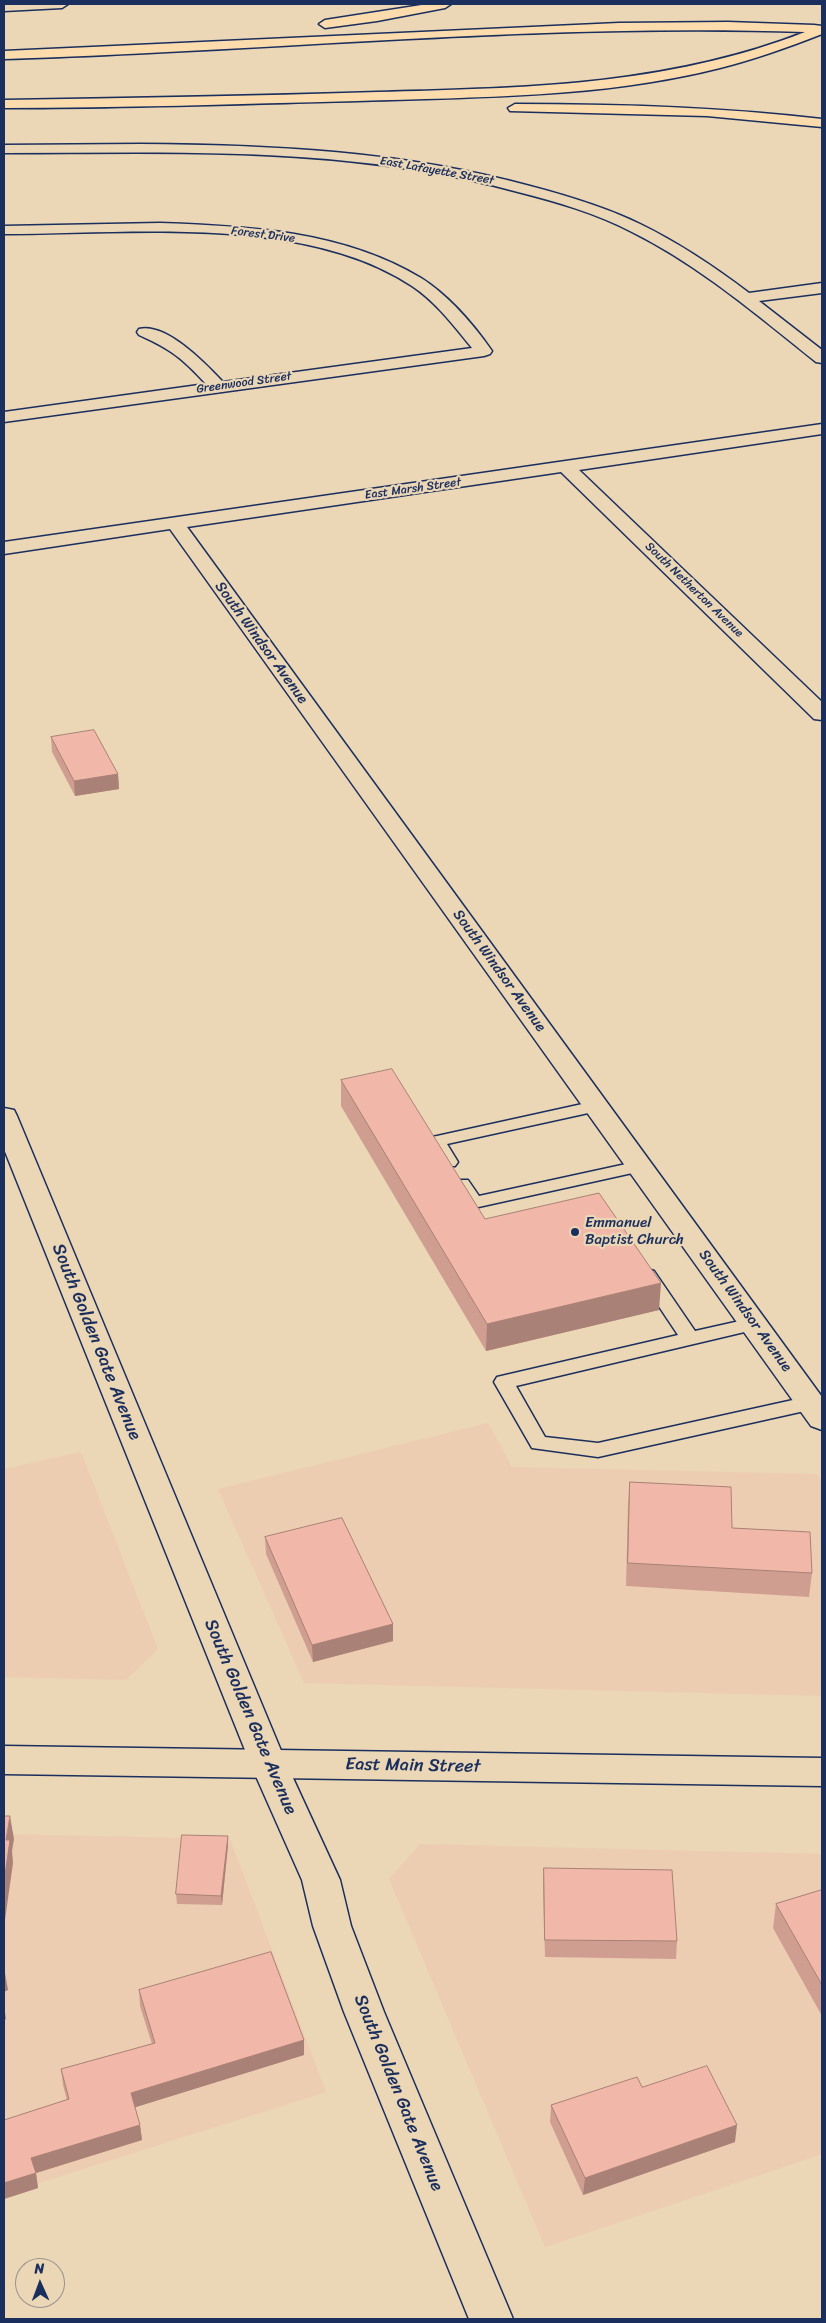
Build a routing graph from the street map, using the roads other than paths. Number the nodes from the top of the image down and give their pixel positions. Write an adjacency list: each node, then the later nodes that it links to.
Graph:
1 (62, 4): 3 (street)
2 (445, 4): 4 (highway)
3 (4, 8)
4 (313, 26)
5 (267, 30): 7 (highway)
6 (822, 30): 8 (highway); 9 (highway)
7 (4, 48)
8 (4, 55)
9 (4, 104)
10 (413, 108): 12 (highway)
11 (503, 108): 13 (highway)
12 (4, 110)
13 (822, 123)
14 (4, 149): 17 (street, East Lafayette Street)
15 (4, 230): 19 (street, Forest Drive)
16 (822, 288): 17 (street)
17 (744, 298): 20 (street, East Lafayette Street)
18 (145, 332): 21 (street)
19 (484, 351): 21 (street, Greenwood Street)
20 (822, 358)
21 (218, 387): 22 (street, Greenwood Street)
22 (4, 416)
23 (822, 429): 24 (street, East Marsh Street)
24 (565, 466): 25 (street, East Marsh Street); 27 (street, South Netherton Avenue)
25 (175, 523): 26 (street, East Marsh Street); 28 (street, South Windsor Avenue)
26 (4, 548)
27 (822, 714)
28 (596, 1106): 30 (street, South Windsor Avenue); 31 (lane)
29 (4, 1116): 38 (street, South Golden Gate Avenue)
30 (640, 1166): 31 (lane); 34 (street, South Windsor Avenue)
31 (582, 1179): 32 (lane)
32 (593, 1195)
33 (636, 1259): 35 (lane)
34 (753, 1324): 35 (lane); 36 (street, South Windsor Avenue)
35 (690, 1338): 36 (lane)
36 (819, 1414)
37 (4, 1760): 38 (street, East Main Street)
38 (269, 1765): 39 (street, East Main Street); 40 (street, South Golden Gate Avenue)
39 (822, 1772)
40 (491, 2319)

